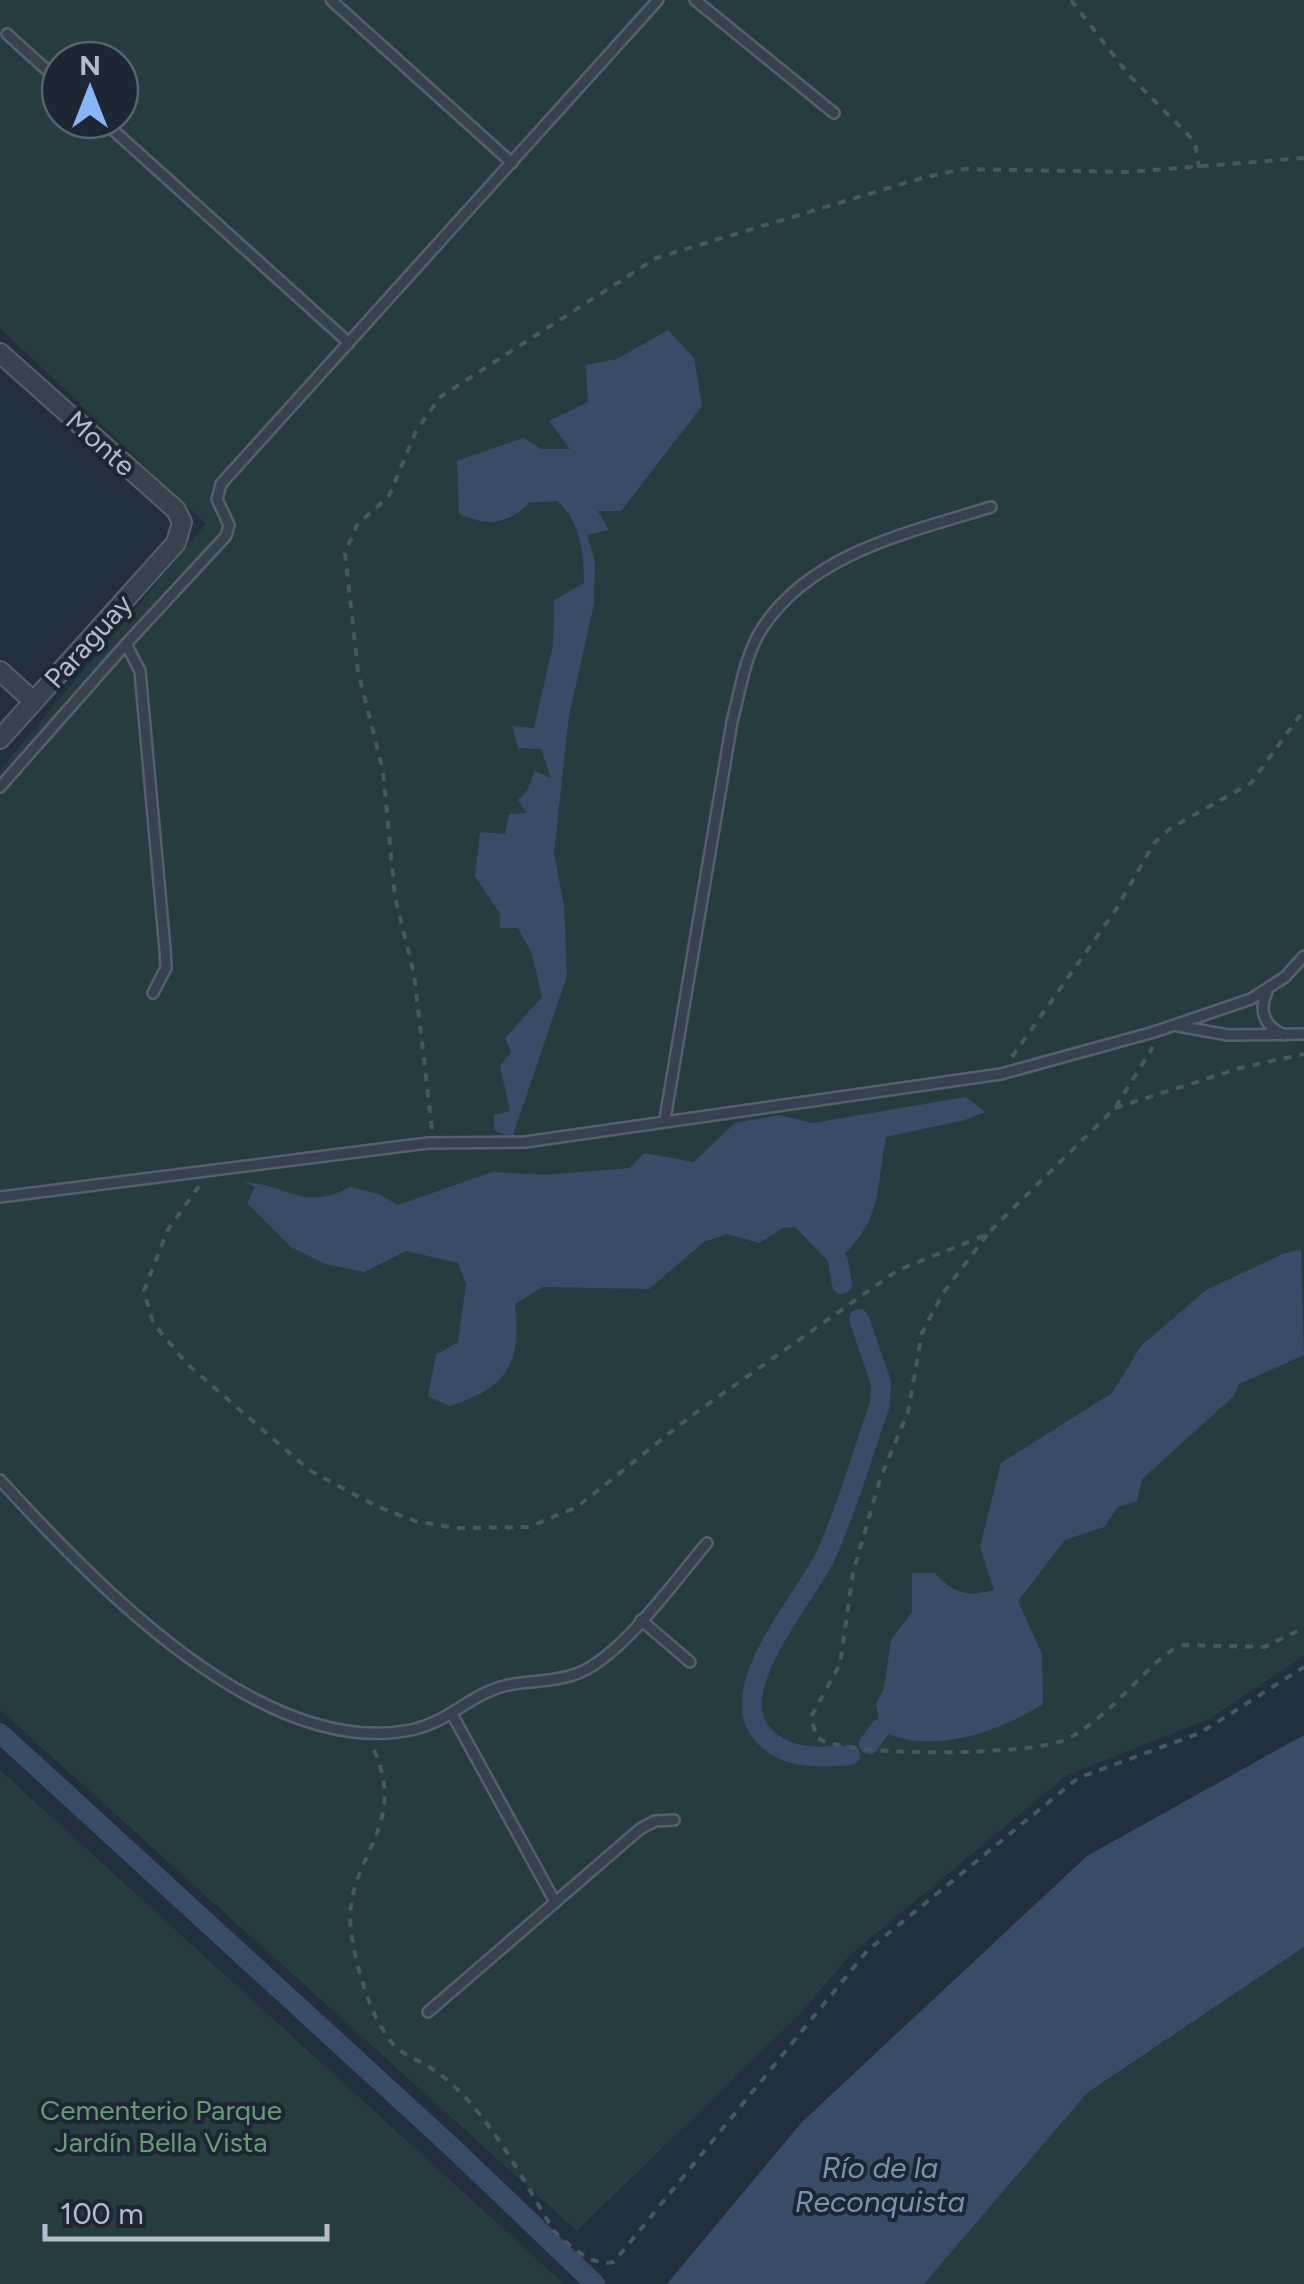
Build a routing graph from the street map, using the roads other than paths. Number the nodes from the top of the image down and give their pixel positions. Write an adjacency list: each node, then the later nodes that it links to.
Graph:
1 (331, 0): 8 (lane)
2 (658, 0): 8 (lane)
3 (695, 0): 6 (lane)
4 (7, 34): 5 (lane)
5 (40, 64)
6 (834, 114)
7 (124, 140): 9 (lane)
8 (512, 163): 9 (lane)
9 (349, 343): 13 (lane)
10 (0, 353): 12 (street, Monte)
11 (991, 507): 24 (lane)
12 (176, 543): 15 (street, Paraguay)
13 (126, 644): 17 (lane); 20 (lane)
14 (0, 671): 15 (street)
15 (33, 701): 16 (street, Paraguay)
16 (0, 739)
17 (0, 787)
18 (1304, 956): 19 (lane)
19 (1268, 990): 21 (lane); 23 (lane)
20 (153, 993)
21 (1176, 1025): 23 (lane); 24 (lane)
22 (1304, 1034): 23 (lane)
23 (1288, 1036)
24 (665, 1118): 25 (lane)
25 (0, 1197)
26 (0, 1480): 30 (lane)
27 (707, 1544): 28 (lane)
28 (640, 1620): 29 (lane); 30 (lane)
29 (690, 1662)
30 (453, 1716): 32 (lane)
31 (674, 1820): 32 (lane)
32 (554, 1900): 33 (lane)
33 (428, 2012)

